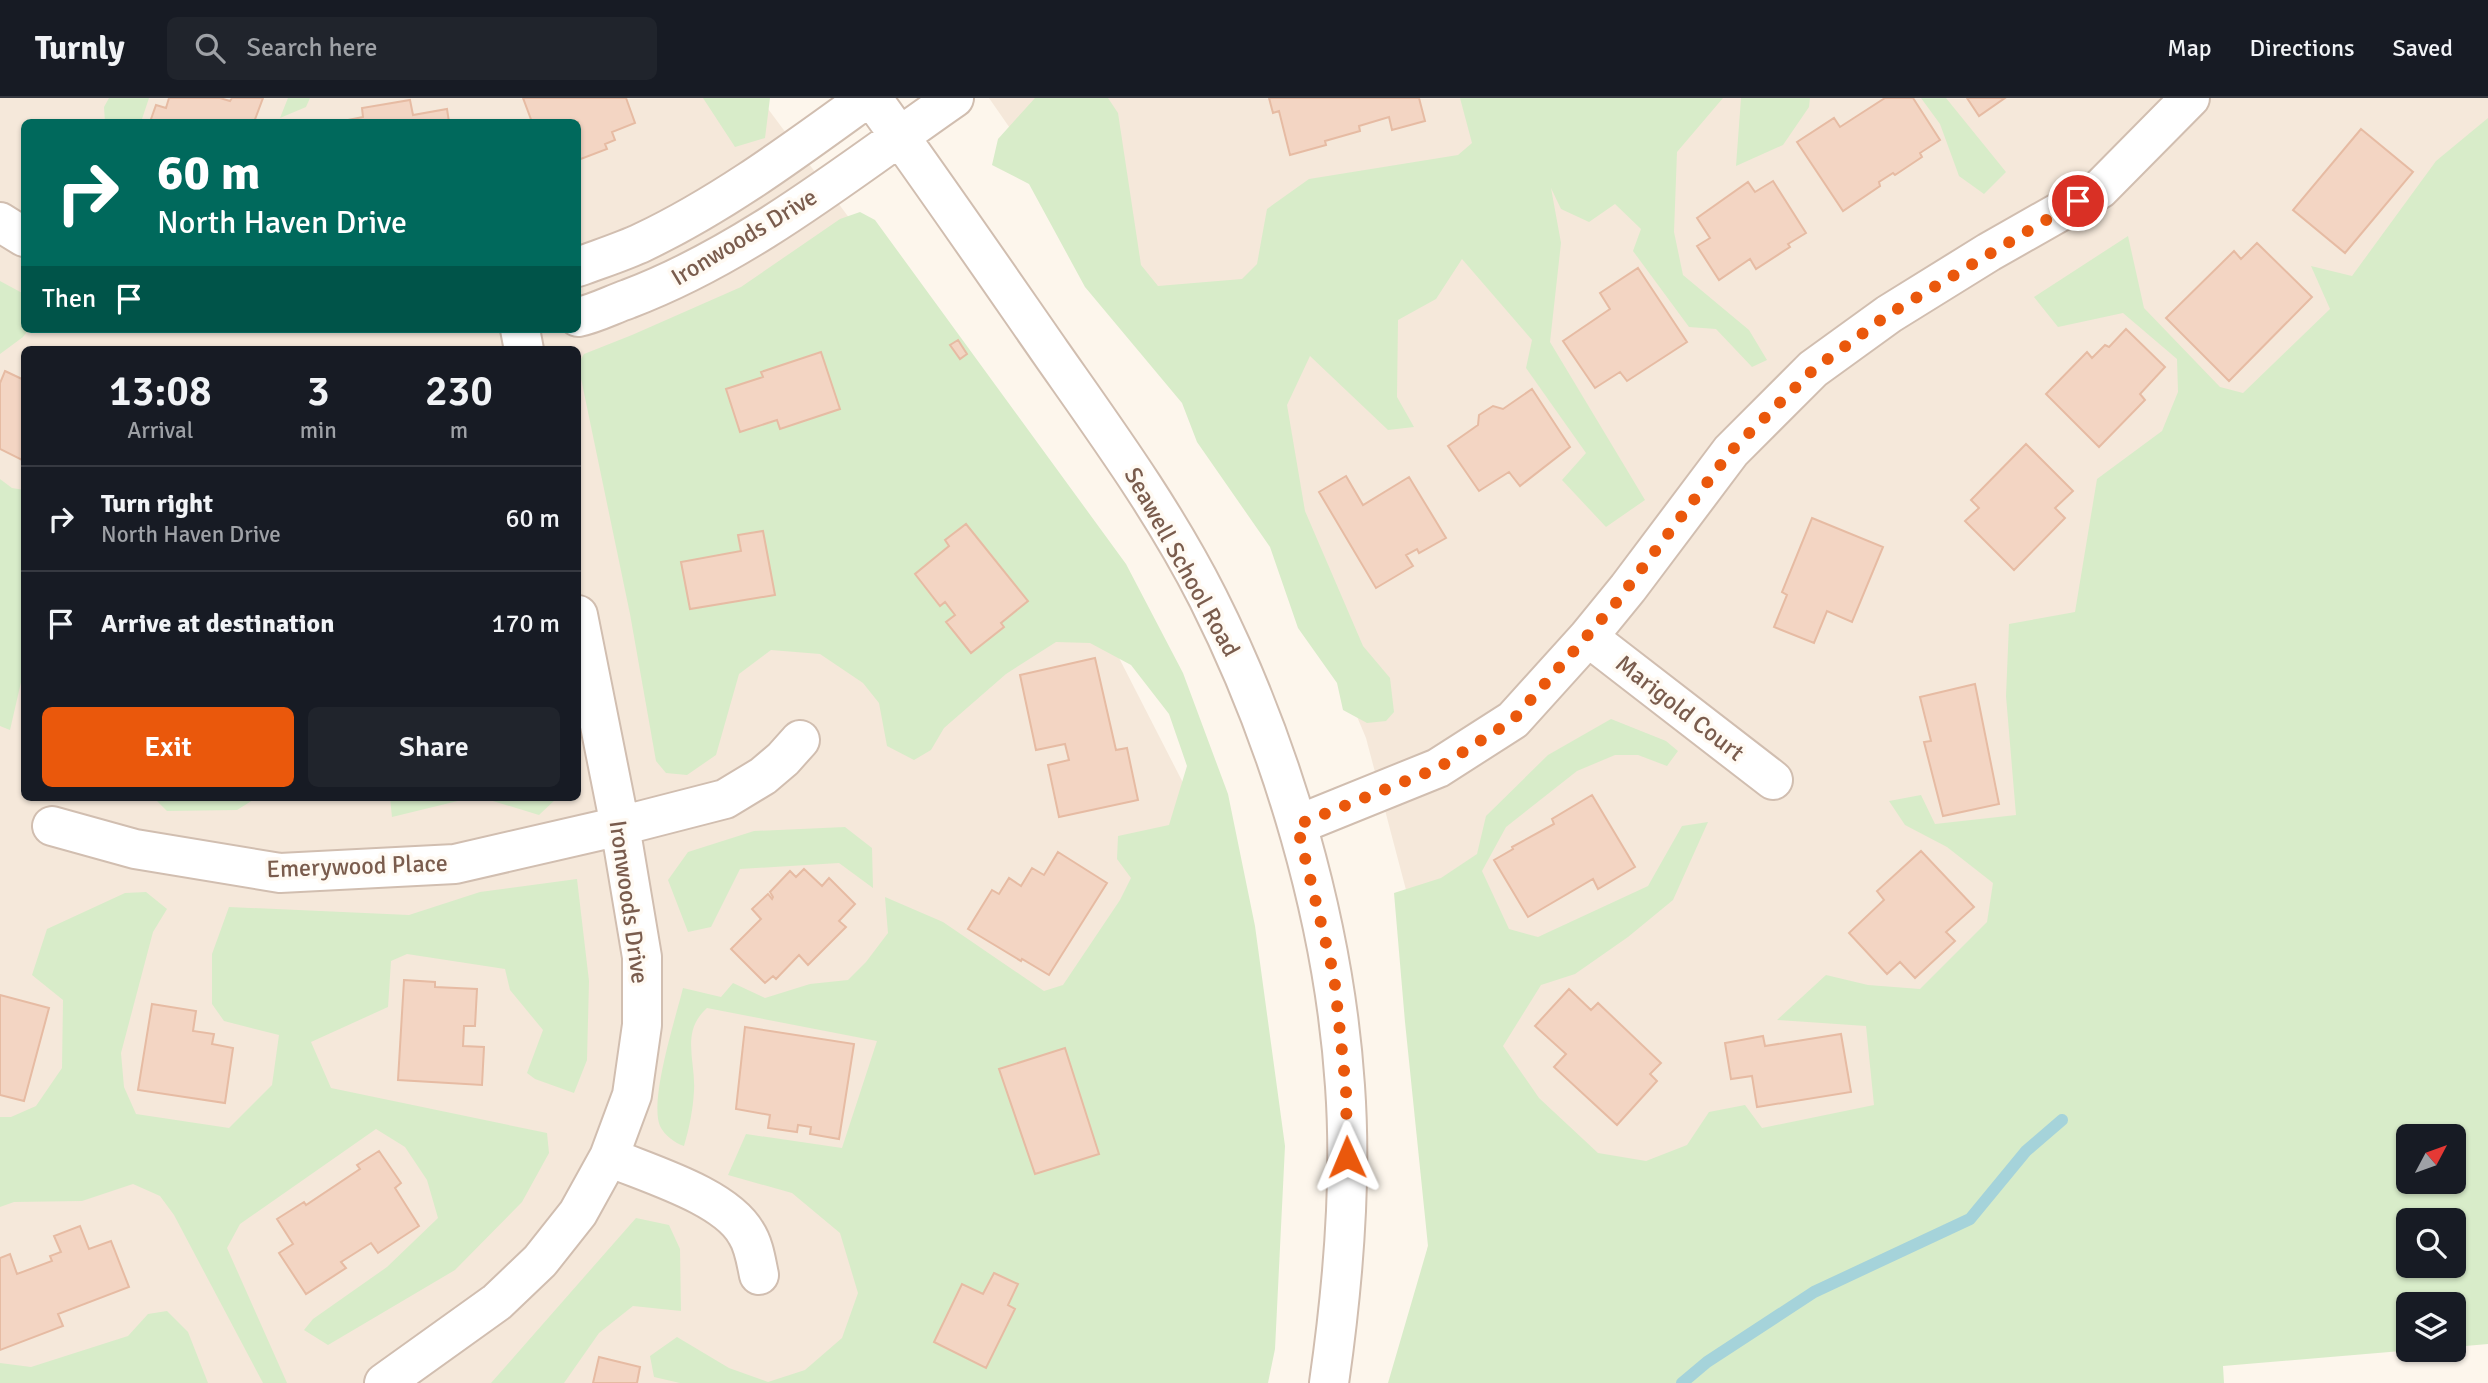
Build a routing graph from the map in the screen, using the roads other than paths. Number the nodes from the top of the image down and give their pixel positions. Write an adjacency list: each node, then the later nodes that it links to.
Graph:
1 (867, 98): 8 (street, Ironwoods Drive)
2 (872, 98): 5 (street, Seawell School Road)
3 (954, 98): 5 (street, Ironwoods Drive)
4 (2190, 98): 11 (street)
5 (900, 136): 9 (street, Ironwoods Drive); 14 (street, Seawell School Road)
6 (0, 222): 7 (street)
7 (21, 235)
8 (581, 266)
9 (581, 316)
10 (581, 630): 16 (street, Ironwoods Drive)
11 (1588, 637): 13 (street, Marigold Court); 14 (street)
12 (800, 740): 16 (street, Emerywood Place)
13 (1773, 780)
14 (1297, 825): 20 (street, Seawell School Road)
15 (52, 826): 16 (street, Emerywood Place)
16 (620, 826): 17 (street, Ironwoods Drive)
17 (609, 1157): 18 (street); 19 (street, Ironwoods Drive)
18 (759, 1275)
19 (384, 1383)
20 (1329, 1383)

